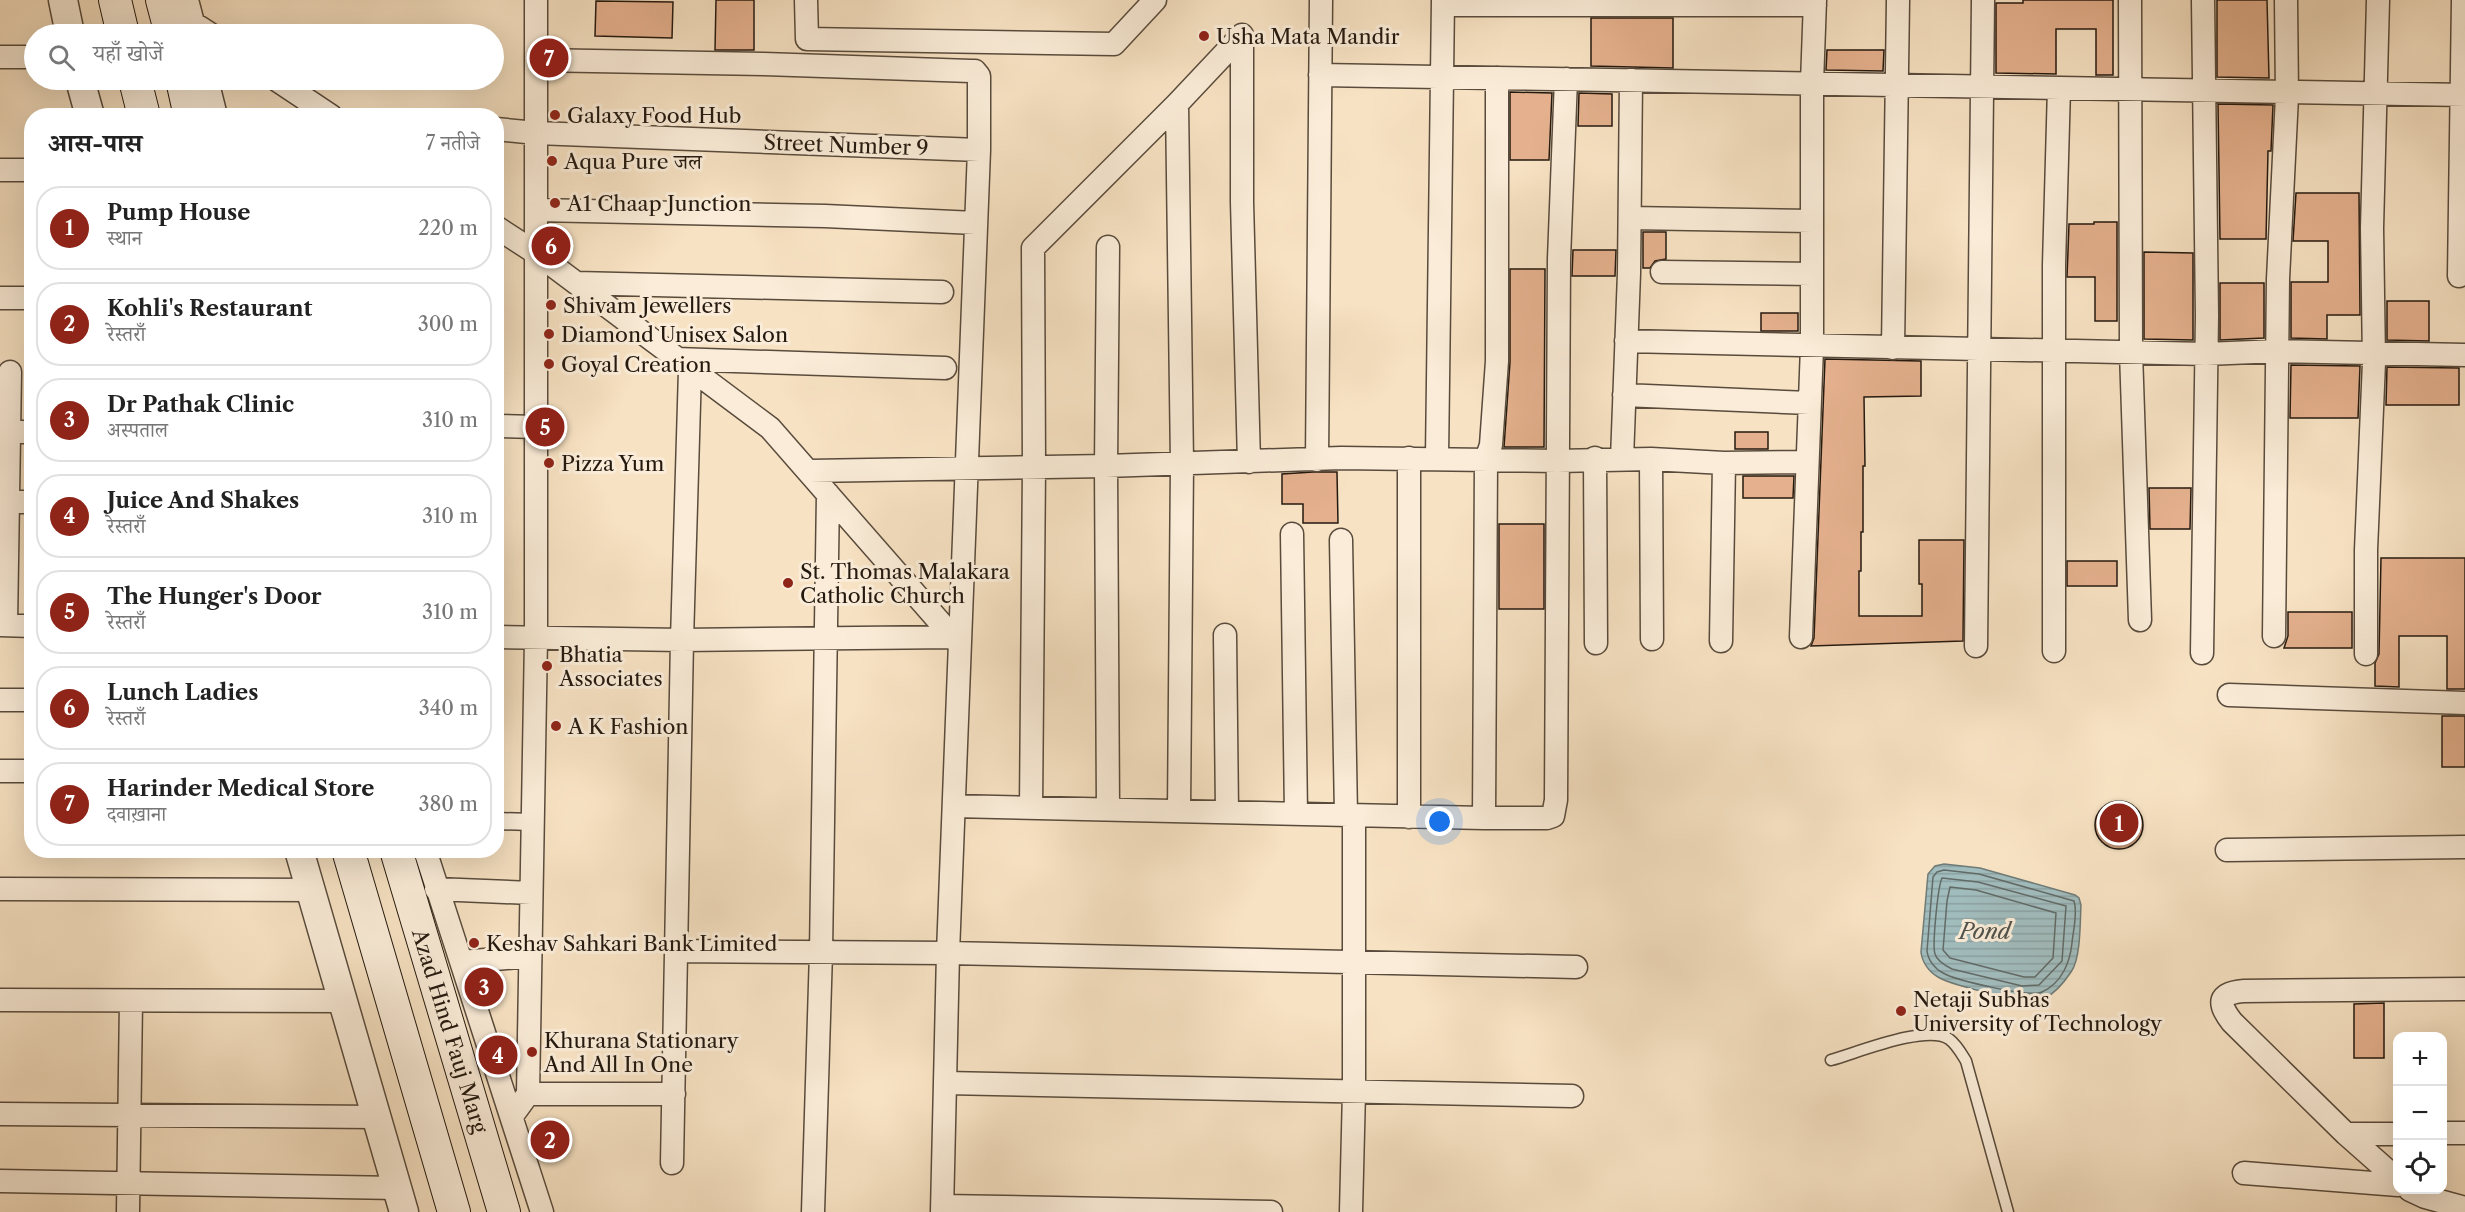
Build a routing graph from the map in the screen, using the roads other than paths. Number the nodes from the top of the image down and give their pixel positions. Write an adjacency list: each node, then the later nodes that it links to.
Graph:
1 (63, 0): 19 (street)
2 (115, 0): 20 (main road)
3 (162, 0): 21 (main road)
4 (188, 0): 22 (street)
5 (536, 0): 25 (street)
6 (806, 0): 7 (street)
7 (1155, 0)
8 (1320, 0): 26 (street)
9 (1898, 0): 32 (street)
10 (1983, 0): 33 (street)
11 (2130, 0): 35 (street)
12 (2203, 0): 41 (street)
13 (2286, 0): 43 (street)
14 (2378, 0): 42 (street)
15 (2463, 0): 44 (street)
16 (1443, 2): 17 (street); 27 (street)
17 (1517, 2): 18 (street)
18 (1815, 3): 31 (street)
19 (68, 24)
20 (121, 24)
21 (182, 24)
22 (188, 24)
23 (0, 57): 24 (street)
24 (24, 57)
25 (536, 60): 52 (street); 53 (street)
26 (1320, 75): 27 (street); 94 (street)
27 (1442, 78): 28 (street); 89 (street)
28 (1497, 78): 29 (street); 95 (street)
29 (1566, 80): 30 (street); 96 (street)
30 (1631, 80): 31 (street); 57 (street)
31 (1812, 83): 32 (street); 58 (street)
32 (1897, 85): 33 (street); 72 (street)
33 (1981, 86): 34 (street); 73 (street)
34 (2059, 88): 35 (street); 74 (street)
35 (2131, 89): 41 (street); 76 (street)
36 (83, 90): 46 (street)
37 (138, 90): 47 (main road)
38 (184, 90): 48 (main road)
39 (210, 90): 49 (street)
40 (293, 90): 50 (street)
41 (2204, 91): 43 (street); 77 (street)
42 (2377, 92): 43 (street); 44 (street); 78 (street)
43 (2287, 93): 75 (street)
44 (2464, 95): 65 (street)
45 (1177, 104): 97 (street); 100 (street); 102 (street)
46 (88, 108)
47 (142, 108)
48 (188, 108)
49 (214, 108)
50 (321, 108)
51 (504, 130): 52 (street, Street Number 9)
52 (536, 133): 53 (street, Street Number 9); 56 (street)
53 (979, 150): 59 (street)
54 (0, 170): 55 (street)
55 (24, 170)
56 (536, 210): 59 (street); 62 (street)
57 (1630, 218): 58 (street); 70 (street)
58 (1812, 221): 64 (street)
59 (975, 223): 103 (street)
60 (504, 232): 62 (street)
61 (1108, 247): 101 (street)
62 (536, 253): 66 (street); 86 (street)
63 (1662, 272): 64 (street)
64 (1812, 274): 71 (street)
65 (2459, 276)
66 (576, 283): 67 (street); 80 (street)
67 (942, 292)
68 (0, 298): 69 (street)
69 (24, 298)
70 (1626, 341): 71 (street); 83 (street)
71 (1812, 347): 72 (street); 84 (street)
72 (1893, 348): 73 (street)
73 (1981, 348): 74 (street); 124 (street)
74 (2055, 350): 76 (street); 125 (street)
75 (2278, 351): 77 (street); 78 (street); 114 (street)
76 (2131, 352): 77 (street); 110 (street)
77 (2206, 354): 126 (street)
78 (2374, 354): 79 (street); 127 (street)
79 (2465, 355)
80 (683, 365): 81 (street); 104 (street); 120 (street)
81 (945, 368)
82 (14, 372): 87 (street)
83 (1624, 395): 84 (street); 92 (street)
84 (1809, 403): 98 (street)
85 (504, 426): 86 (street)
86 (536, 428): 117 (street)
87 (4, 432): 88 (street); 106 (street)
88 (24, 432)
89 (1437, 457): 90 (street); 95 (street)
90 (1409, 458): 94 (street); 141 (street)
91 (1595, 458): 92 (street); 96 (street); 123 (street)
92 (1622, 459): 93 (street)
93 (1651, 459): 99 (street); 119 (street)
94 (1317, 460): 97 (street)
95 (1486, 460): 96 (street); 142 (street)
96 (1557, 461): 142 (street)
97 (1249, 462): 100 (street)
98 (1807, 462): 99 (street); 116 (street)
99 (1724, 463): 122 (street)
100 (1182, 464): 101 (street); 137 (street)
101 (1106, 466): 102 (street); 136 (street)
102 (1034, 467): 103 (street); 135 (street)
103 (965, 469): 104 (street); 121 (street)
104 (810, 471): 105 (street)
105 (828, 494): 118 (street); 121 (street)
106 (4, 502): 107 (street); 111 (street)
107 (24, 502)
108 (1292, 534): 139 (street)
109 (1341, 540): 140 (street)
110 (2140, 620)
111 (3, 625): 112 (street)
112 (24, 626)
113 (1225, 635): 138 (street)
114 (2274, 636)
115 (504, 637): 117 (street)
116 (1801, 637)
117 (536, 638): 120 (street); 144 (street)
118 (827, 639): 120 (street); 121 (street); 156 (street)
119 (1652, 639)
120 (682, 640): 155 (street)
121 (956, 641): 134 (street)
122 (1721, 641)
123 (1596, 643)
124 (1976, 646)
125 (2054, 651)
126 (2202, 653)
127 (2366, 654)
128 (2229, 695): 131 (street)
129 (0, 700): 130 (street)
130 (24, 700)
131 (2465, 703)
132 (0, 771): 133 (street)
133 (24, 771)
134 (954, 806): 135 (street); 157 (street)
135 (1031, 808): 136 (street)
136 (1108, 809): 137 (street)
137 (1179, 811): 138 (street)
138 (1227, 812): 139 (street)
139 (1296, 814): 140 (street)
140 (1350, 815): 141 (street); 159 (street)
141 (1409, 817): 142 (street)
142 (1484, 818)
143 (504, 822): 144 (street)
144 (532, 822): 154 (street)
145 (2465, 847): 146 (street)
146 (2227, 850)
147 (301, 858): 153 (street)
148 (350, 858): 191 (main road)
149 (398, 858): 192 (main road, Azad Hind Fauj Marg)
150 (427, 858): 152 (street)
151 (0, 889): 153 (street)
152 (436, 889): 154 (street); 160 (street)
153 (310, 890): 165 (street)
154 (531, 893): 158 (street)
155 (676, 951): 156 (street); 170 (street)
156 (821, 952): 157 (street); 194 (street)
157 (948, 953): 159 (street); 167 (street)
158 (530, 957): 160 (street); 169 (street)
159 (1352, 961): 161 (street); 168 (street)
160 (462, 962): 174 (street)
161 (1575, 967)
162 (2465, 989): 178 (street)
163 (0, 1000): 164 (street)
164 (131, 1001): 165 (street); 173 (street)
165 (343, 1001): 175 (street)
166 (1831, 1060): 197 (lane)
167 (946, 1083): 168 (street); 189 (street)
168 (1354, 1091): 171 (street); 196 (street)
169 (528, 1094): 170 (street); 174 (street)
170 (674, 1094): 180 (street)
171 (1572, 1096)
172 (0, 1114): 173 (street)
173 (129, 1115): 175 (street); 184 (street)
174 (512, 1116): 193 (street)
175 (377, 1117): 187 (street)
176 (2447, 1133): 177 (street)
177 (2465, 1133)
178 (2346, 1134): 179 (street); 182 (street)
179 (2393, 1134)
180 (672, 1163)
181 (2244, 1173): 185 (street)
182 (2393, 1176)
183 (0, 1181): 184 (street)
184 (130, 1184): 187 (street); 190 (street)
185 (2393, 1185)
186 (2419, 1194): 188 (street)
187 (401, 1200)
188 (2465, 1208)
189 (942, 1209): 195 (street)
190 (128, 1212)
191 (454, 1212)
192 (504, 1212)
193 (542, 1212)
194 (813, 1212)
195 (1270, 1212)
196 (1351, 1212)
197 (2008, 1212)

